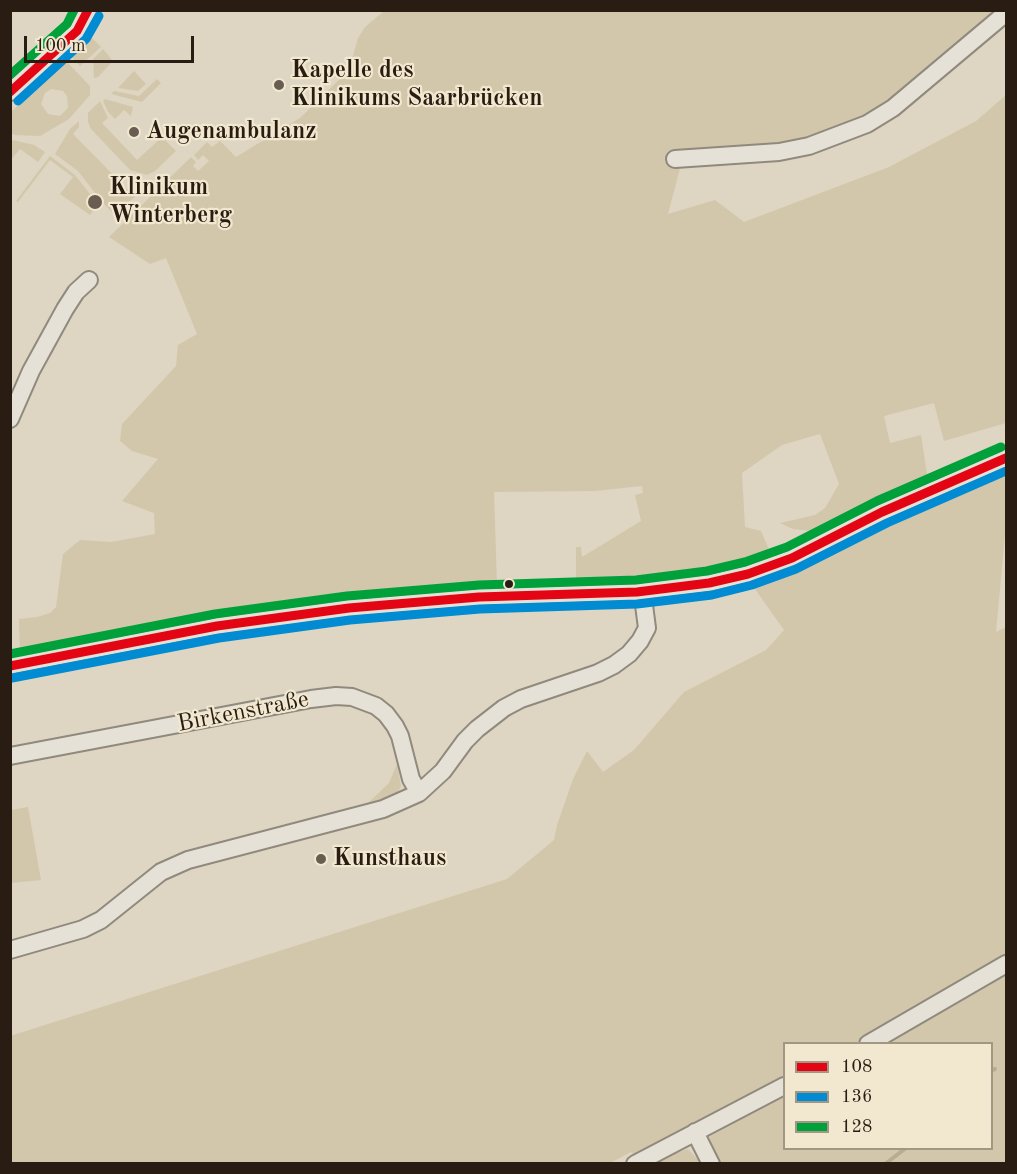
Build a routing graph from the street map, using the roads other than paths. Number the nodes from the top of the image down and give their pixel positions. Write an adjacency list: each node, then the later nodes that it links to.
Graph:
1 (88, 10): 3 (street)
2 (1006, 13): 4 (street)
3 (10, 93)
4 (675, 159)
5 (89, 280): 6 (street)
6 (16, 386): 7 (street)
7 (10, 419)
8 (1006, 458): 9 (street)
9 (663, 590): 10 (street); 11 (street)
10 (637, 592): 11 (street); 12 (street)
11 (647, 628): 14 (street)
12 (10, 666)
13 (10, 756): 14 (street, Birkenstraße)
14 (419, 793): 15 (street)
15 (10, 950)
16 (1006, 964): 17 (street)
17 (871, 1042)
18 (783, 1087): 19 (street)
19 (695, 1132): 20 (street); 21 (street)
20 (635, 1164)
21 (711, 1164)

